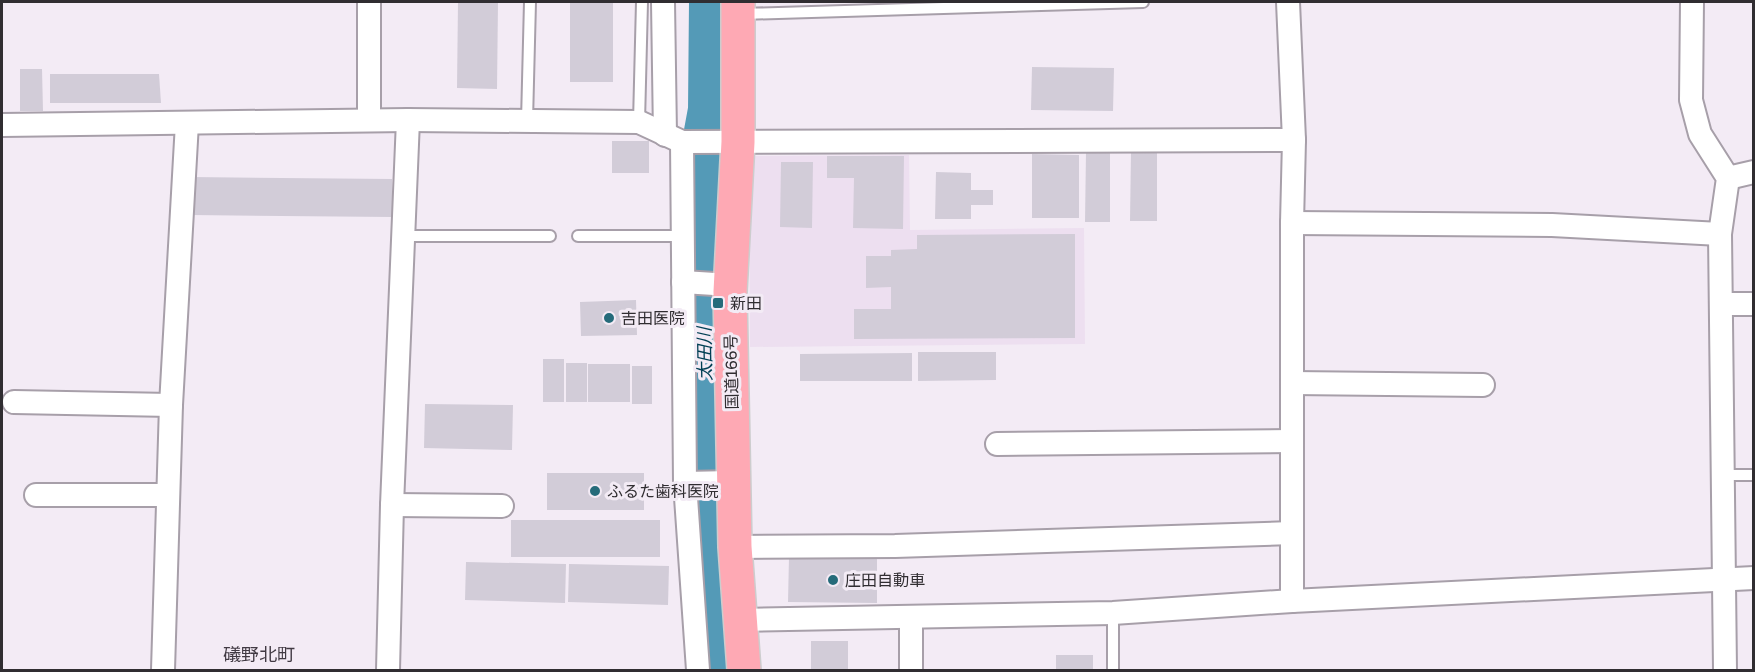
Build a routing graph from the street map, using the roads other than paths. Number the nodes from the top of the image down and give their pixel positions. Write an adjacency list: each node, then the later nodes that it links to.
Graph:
1 (369, 2): 9 (street)
2 (530, 2): 11 (lane)
3 (642, 2): 12 (lane)
4 (663, 2): 15 (street)
5 (1143, 2): 8 (lane)
6 (1288, 2): 16 (street)
7 (1692, 2): 19 (street)
8 (738, 8): 17 (highway, 国道166号)
9 (369, 120): 10 (street); 13 (street)
10 (408, 120): 11 (street); 22 (street)
11 (527, 121): 12 (street)
12 (639, 122): 15 (street)
13 (187, 123): 14 (street); 33 (street)
14 (2, 125)
15 (679, 139): 17 (street); 25 (street)
16 (1294, 140): 17 (street); 20 (street)
17 (731, 142): 27 (highway, 国道166号)
18 (1754, 172): 19 (street)
19 (1728, 178): 21 (street)
20 (1292, 223): 21 (street); 30 (street)
21 (1720, 234): 28 (street)
22 (404, 236): 23 (lane); 42 (street)
23 (550, 236)
24 (578, 236): 25 (lane)
25 (682, 236): 26 (street)
26 (686, 282): 27 (street); 38 (street)
27 (723, 284): 39 (highway, 国道166号)
28 (1721, 304): 29 (street); 36 (street)
29 (1754, 304)
30 (1292, 383): 31 (street); 34 (street)
31 (1483, 386)
32 (14, 402): 33 (street)
33 (171, 405): 41 (street)
34 (1292, 441): 35 (street); 44 (street)
35 (997, 444)
36 (1723, 475): 37 (lane); 47 (street)
37 (1754, 475)
38 (690, 482): 39 (street); 54 (street)
39 (725, 482): 45 (highway, 国道166号)
40 (36, 495): 41 (street)
41 (168, 495): 52 (street)
42 (392, 505): 43 (street); 53 (street)
43 (502, 506)
44 (1292, 533): 45 (street); 48 (street)
45 (735, 547): 51 (highway, 国道166号)
46 (1754, 578): 47 (street)
47 (1724, 579): 48 (street); 58 (street)
48 (1292, 601): 49 (street)
49 (1113, 613): 50 (street); 57 (lane)
50 (911, 617): 51 (street); 56 (street)
51 (740, 620): 55 (highway, 国道166号)
52 (163, 670)
53 (388, 670)
54 (698, 670)
55 (744, 670)
56 (911, 670)
57 (1113, 670)
58 (1725, 670)

